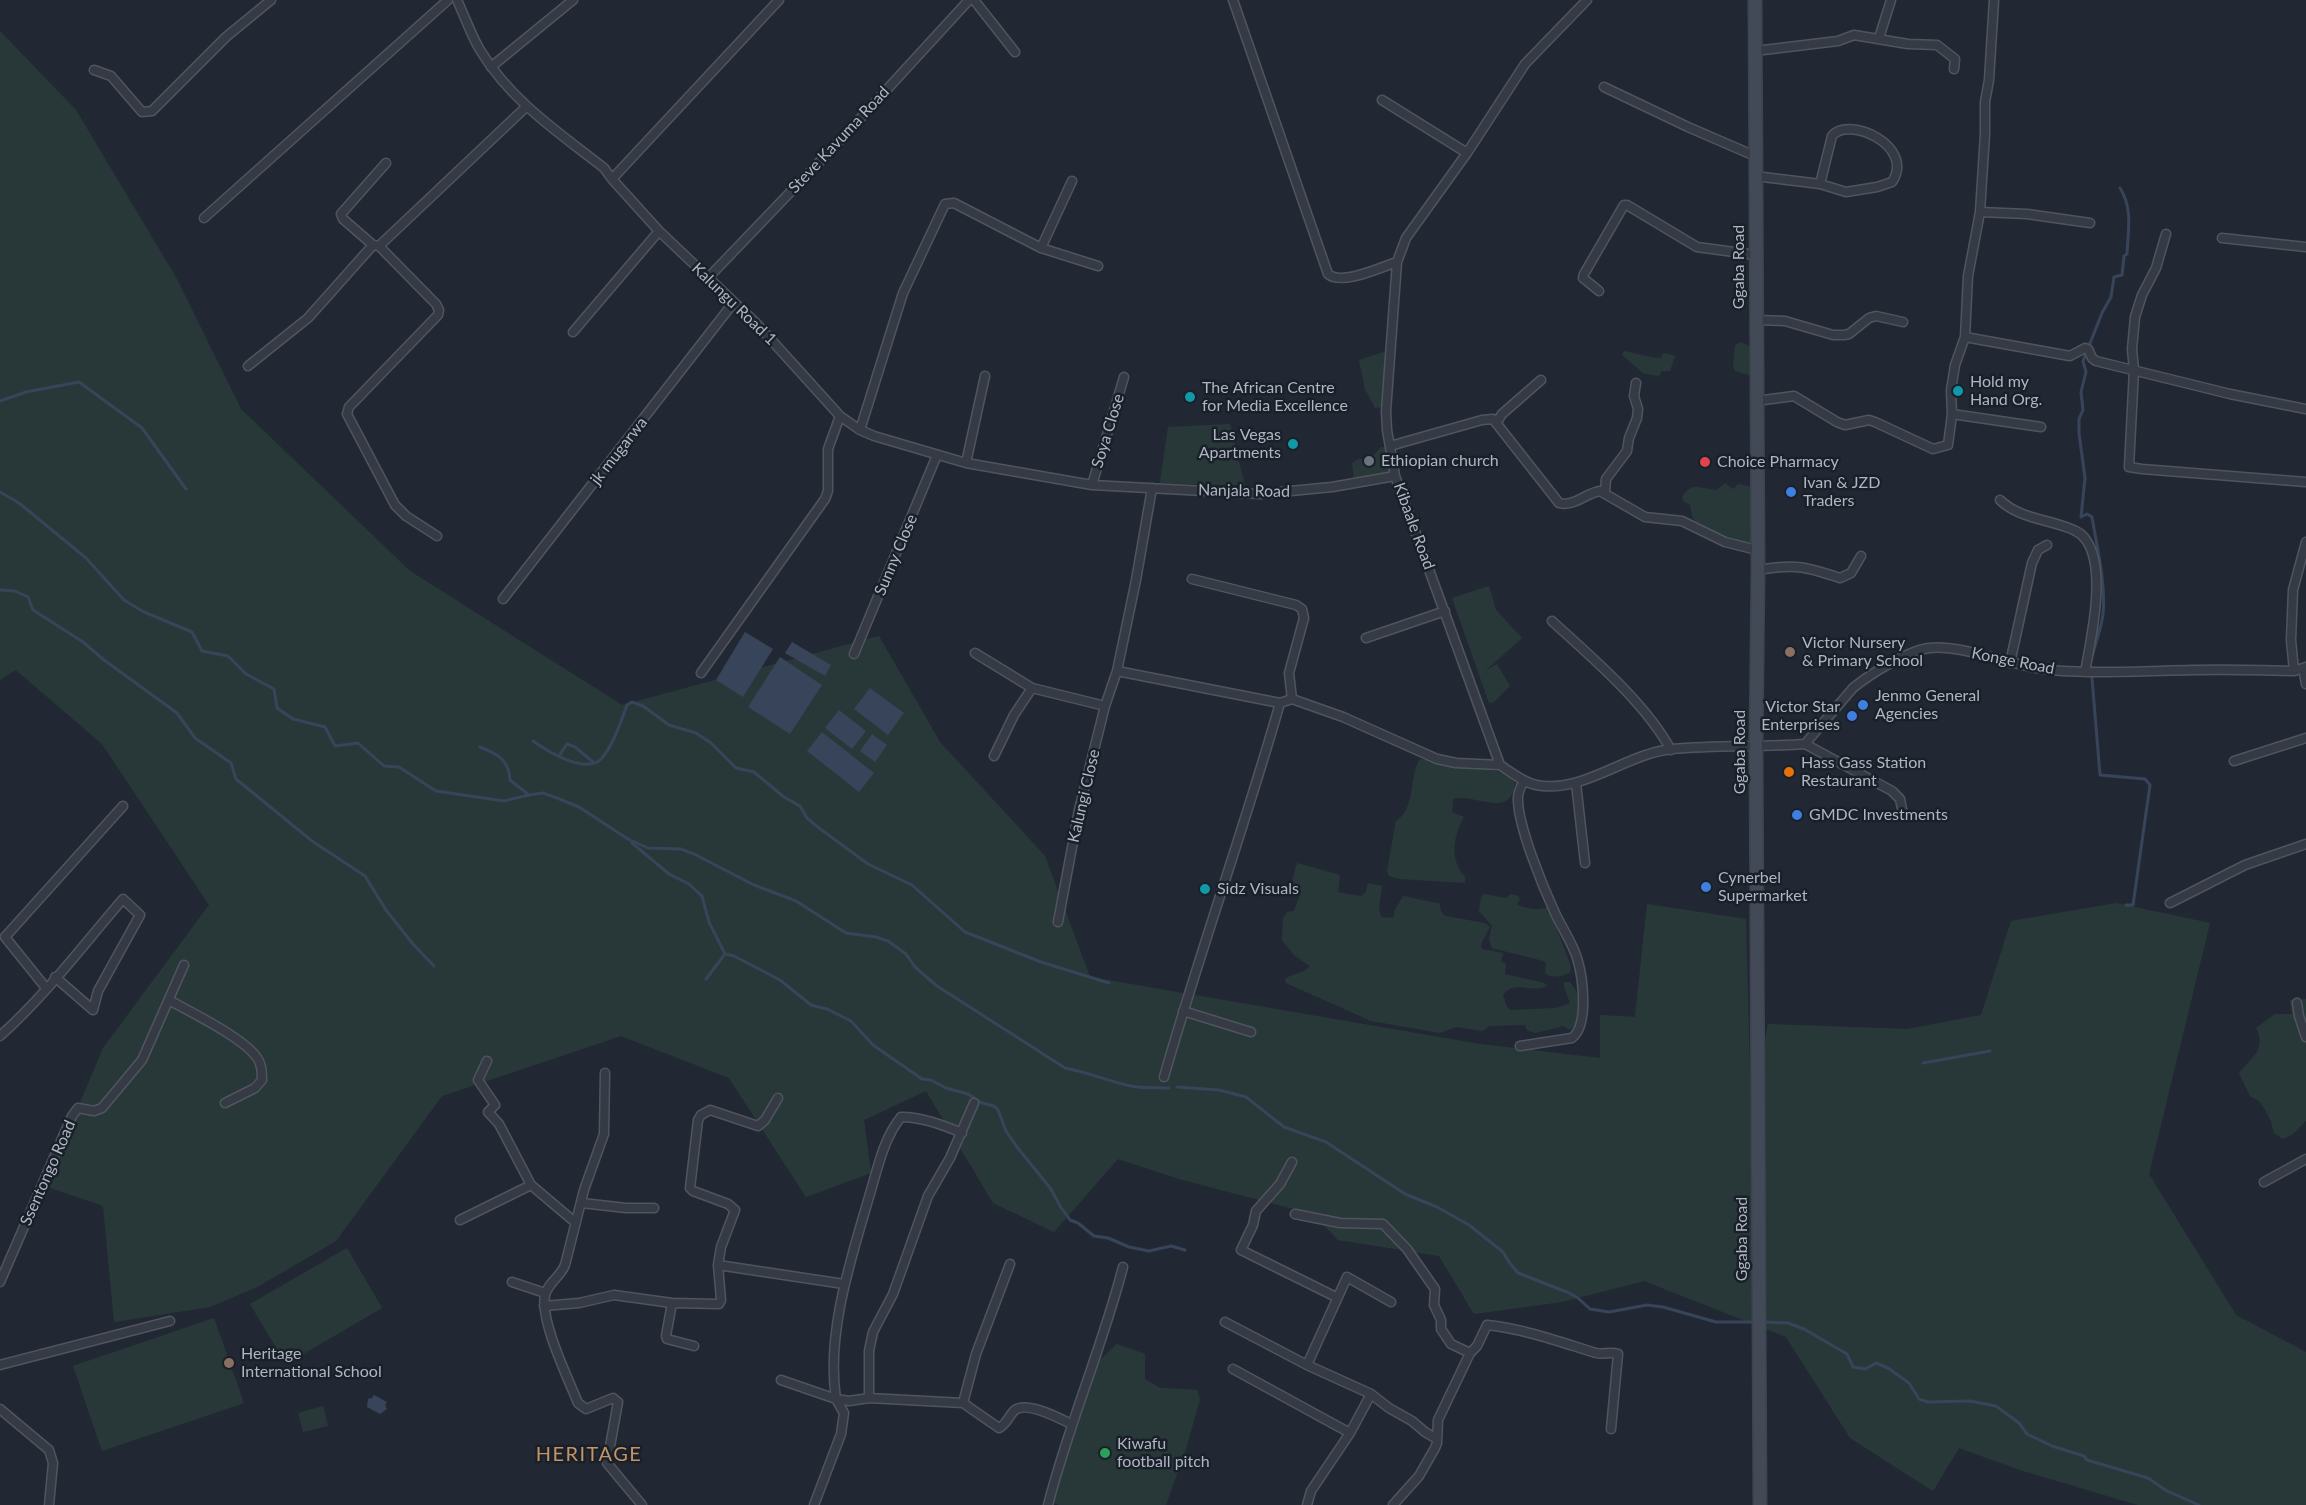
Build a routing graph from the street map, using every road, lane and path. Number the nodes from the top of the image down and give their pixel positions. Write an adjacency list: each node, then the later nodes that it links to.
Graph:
1 (271, 0): 18 (street)
2 (447, 0): 30 (street)
3 (457, 0): 16 (street, Kalungu Road 1)
4 (573, 0): 16 (street)
5 (779, 0): 26 (street)
6 (969, 0): 41 (street, Steve Kavuma Road)
7 (974, 0): 15 (street)
8 (1233, 0): 39 (street)
9 (1587, 0): 22 (street, Kibaale Road)
10 (1755, 0): 14 (main road, Ggaba Road)
11 (1891, 0): 13 (street)
12 (1994, 0): 29 (street)
13 (1879, 38): 14 (street); 17 (street)
14 (1755, 51): 23 (main road, Ggaba Road)
15 (1015, 52)
16 (491, 67): 21 (street, Kalungu Road 1)
17 (1954, 69)
18 (94, 70)
19 (1604, 87): 23 (street)
20 (1382, 100): 22 (street)
21 (526, 107): 26 (street, Kalungu Road 1); 35 (street)
22 (1467, 153): 39 (street, Kibaale Road)
23 (1755, 156): 25 (main road, Ggaba Road)
24 (386, 163): 35 (street)
25 (1755, 176): 28 (street); 38 (main road, Ggaba Road)
26 (612, 179): 32 (street, Kalungu Road 1)
27 (1072, 181): 37 (street)
28 (1820, 184): 28 (street)
29 (1980, 212): 31 (street); 47 (street)
30 (204, 218)
31 (2090, 223)
32 (658, 231): 41 (street, Kalungu Road 1); 46 (street)
33 (2166, 234): 49 (street)
34 (2222, 238): 36 (street)
35 (376, 245): 48 (street); 70 (street)
36 (2306, 247)
37 (1041, 248): 40 (street); 60 (street)
38 (1756, 255): 42 (street); 44 (main road, Ggaba Road)
39 (1397, 262): 61 (street, Kibaale Road)
40 (1098, 266)
41 (708, 278): 43 (street, Kalungu Road 1)
42 (1599, 291)
43 (734, 302): 57 (street, Kalungu Road 1); 77 (street, jk mugarwa)
44 (1756, 320): 45 (street); 54 (main road, Ggaba Road)
45 (1903, 322)
46 (573, 332)
47 (1965, 337): 49 (street); 56 (street)
48 (248, 366)
49 (2134, 370): 55 (street); 65 (street)
50 (985, 376): 63 (street)
51 (1124, 377): 66 (street, Soya Close)
52 (1541, 380): 58 (street)
53 (1636, 383): 68 (street)
54 (1756, 401): 56 (street); 73 (main road, Ggaba Road)
55 (2306, 409)
56 (1952, 414): 59 (street)
57 (840, 416): 60 (street, Kalungu Road 1); 88 (street)
58 (1497, 422): 61 (street); 68 (street)
59 (2041, 427)
60 (860, 430): 62 (street, Kalungu Road 1)
61 (1390, 446): 64 (street, Kibaale Road)
62 (937, 455): 63 (street, Kalungu Road 1); 82 (street, Sunny Close)
63 (966, 463): 66 (street, Kalungu Road 1)
64 (1395, 476): 67 (street, Nanjala Road); 78 (street, Kibaale Road)
65 (2306, 482)
66 (1092, 485): 67 (street, Nanjala Road)
67 (1152, 488): 86 (street, Kalungi Close)
68 (1605, 492): 73 (street)
69 (2000, 500): 87 (street)
70 (437, 536)
71 (2306, 542): 85 (street)
72 (2048, 545): 83 (street)
73 (1757, 550): 75 (main road, Ggaba Road)
74 (1861, 556): 75 (street)
75 (1758, 570): 96 (main road, Ggaba Road)
76 (1192, 579): 91 (street)
77 (502, 599)
78 (1445, 610): 80 (street); 100 (street, Kibaale Road)
79 (1552, 621): 97 (street)
80 (1366, 638)
81 (975, 653): 90 (street)
82 (854, 654)
83 (2010, 663): 87 (street, Konge Road); 95 (street, Konge Road)
84 (2305, 668): 85 (street, Konge Road); 89 (street)
85 (2294, 670): 87 (street, Konge Road)
86 (1117, 671): 92 (street); 93 (street, Kalungi Close)
87 (2085, 672)
88 (701, 673)
89 (2306, 684)
90 (1032, 688): 93 (street); 98 (street)
91 (1292, 699): 92 (street); 100 (street)
92 (1280, 703): 114 (street)
93 (1105, 706): 108 (street, Kalungi Close)
94 (2306, 738): 99 (street)
95 (1805, 744): 96 (street); 104 (street)
96 (1756, 747): 97 (street); 169 (main road, Ggaba Road)
97 (1671, 750): 102 (street)
98 (994, 756)
99 (2234, 761)
100 (1500, 765): 101 (street)
101 (1524, 781): 102 (street); 118 (street)
102 (1576, 783): 106 (street)
103 (123, 806): 111 (street)
104 (1903, 814)
105 (2306, 844): 107 (street)
106 (1586, 863)
107 (2170, 903)
108 (1058, 922)
109 (184, 965): 112 (street, Ssentongo Road)
110 (55, 976): 110 (street); 111 (street)
111 (46, 988): 116 (street)
112 (169, 1000): 123 (street); 138 (street, Ssentongo Road)
113 (2297, 1004): 117 (street)
114 (1183, 1011): 115 (street); 121 (street)
115 (1251, 1032)
116 (0, 1036)
117 (2306, 1037)
118 (1520, 1046)
119 (487, 1061): 129 (street)
120 (604, 1073): 130 (street)
121 (1164, 1077)
122 (778, 1098): 136 (street)
123 (225, 1102)
124 (974, 1103): 125 (street)
125 (962, 1132): 140 (street); 155 (street)
126 (2306, 1159): 128 (street)
127 (1292, 1162): 142 (street)
128 (2264, 1182)
129 (531, 1185): 133 (street); 134 (street)
130 (582, 1203): 131 (street); 134 (street)
131 (654, 1208)
132 (1295, 1214): 149 (street)
133 (460, 1220)
134 (576, 1223): 141 (street)
135 (1010, 1264): 157 (street)
136 (718, 1265): 140 (street); 144 (street)
137 (1123, 1267): 159 (street)
138 (0, 1282)
139 (512, 1282): 141 (street)
140 (844, 1284): 156 (street)
141 (545, 1293): 145 (street)
142 (1336, 1297): 143 (street); 151 (street)
143 (1391, 1302)
144 (672, 1304): 145 (street); 148 (street)
145 (544, 1306): 164 (street)
146 (170, 1321): 150 (street)
147 (1225, 1322): 151 (street)
148 (694, 1346)
149 (1470, 1353): 160 (street); 162 (street)
150 (0, 1365)
151 (1307, 1365): 154 (street)
152 (1233, 1369): 161 (street)
153 (781, 1380): 156 (street)
154 (1371, 1394): 161 (street); 162 (street)
155 (869, 1398): 156 (street); 157 (street)
156 (836, 1399): 165 (street)
157 (963, 1403): 159 (street)
158 (0, 1409): 163 (street)
159 (1071, 1424): 166 (street)
160 (1611, 1429)
161 (1350, 1433): 167 (street)
162 (1437, 1439): 168 (street)
163 (49, 1505)
164 (642, 1505)
165 (814, 1505)
166 (1048, 1505)
167 (1307, 1505)
168 (1393, 1505)
169 (1760, 1505)

